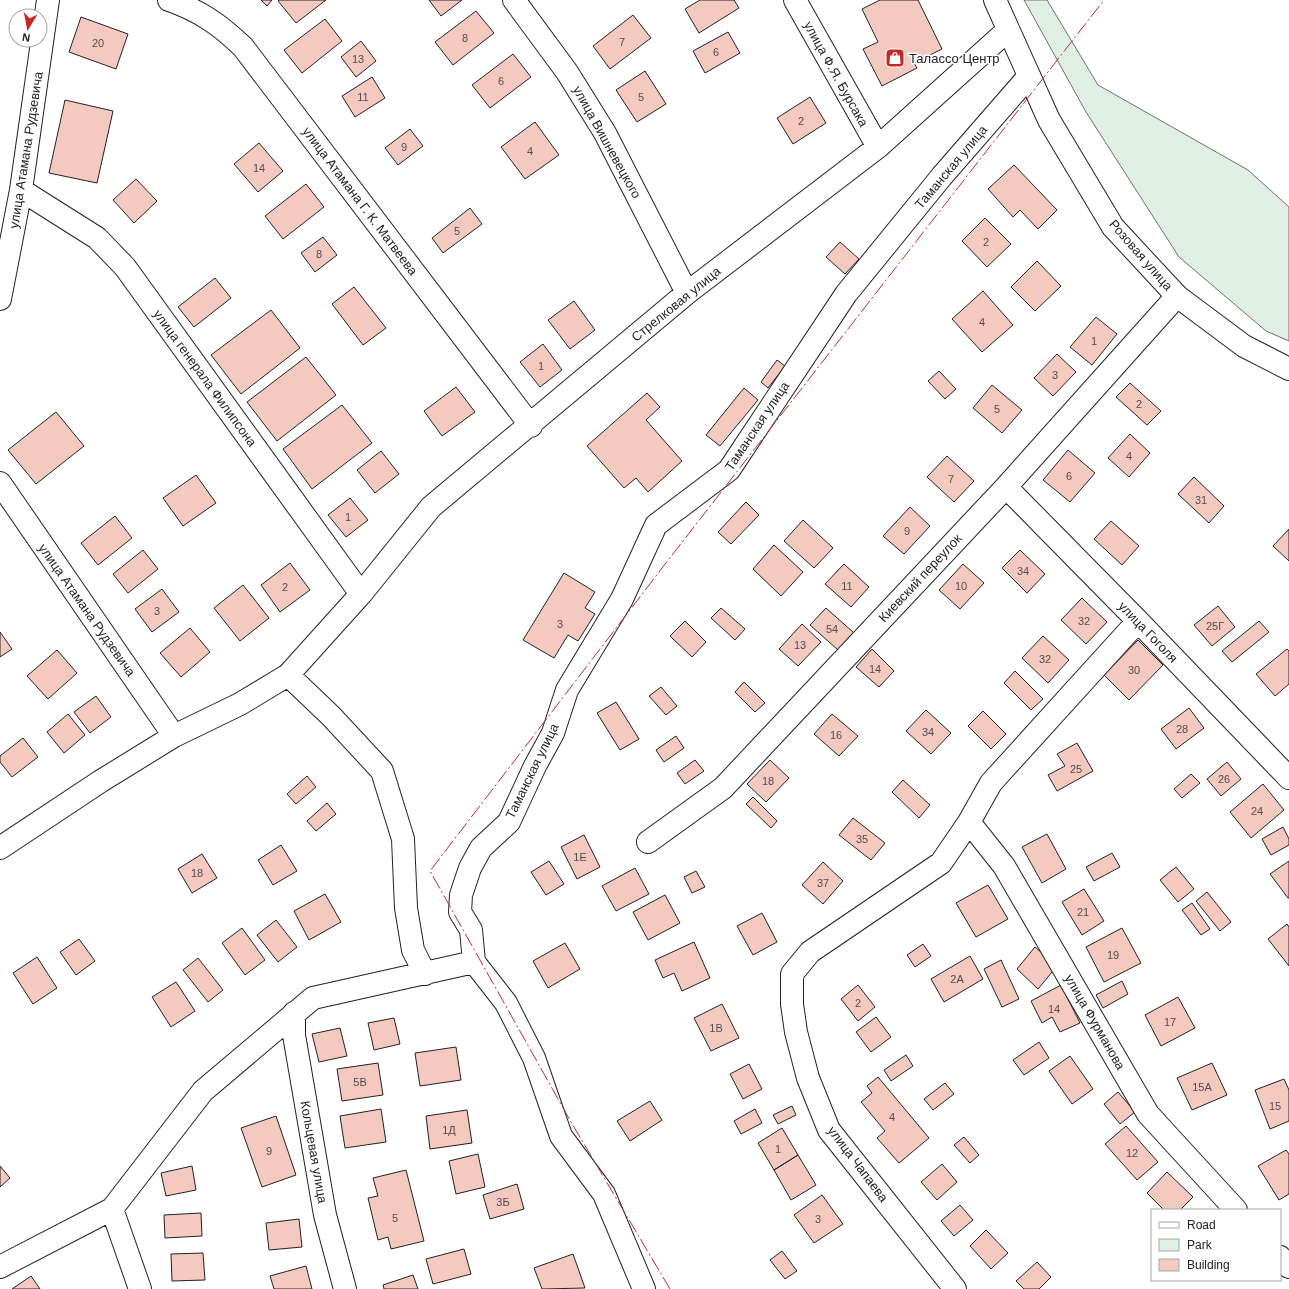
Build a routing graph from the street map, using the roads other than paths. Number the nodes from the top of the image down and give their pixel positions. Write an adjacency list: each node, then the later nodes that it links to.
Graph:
1 (48, 0): 9 (street, улица Атамана Рудзевича)
2 (169, 0): 14 (street, улица Атамана Г. К. Матвеева)
3 (514, 0): 10 (street, улица Вишневецкого)
4 (795, 0): 8 (street, улица Ф.Я. Бурсака)
5 (996, 0): 6 (street, Розовая улица)
6 (1008, 30): 7 (street, Розовая улица); 8 (street, Стрелковая улица)
7 (1029, 76): 11 (street, Розовая улица); 25 (street, Таманская улица)
8 (878, 147): 10 (street, Стрелковая улица)
9 (21, 190): 12 (street, улица Атамана Рудзевича); 17 (street, улица генерала Филипсона)
10 (687, 293): 14 (street, Стрелковая улица)
11 (1177, 296): 13 (street, Розовая улица); 16 (street, Киевский переулок)
12 (0, 299)
13 (1289, 369)
14 (530, 426): 17 (street, Стрелковая улица)
15 (0, 483): 20 (street, улица Атамана Рудзевича)
16 (1006, 487): 18 (street, улица Гоголя); 23 (street, Киевский переулок)
17 (361, 594): 19 (street, Стрелковая улица)
18 (1138, 621): 21 (street, улица Гоголя); 22 (street)
19 (288, 674): 20 (street, Стрелковая улица); 26 (street)
20 (174, 736): 24 (street, Стрелковая улица)
21 (1289, 778)
22 (969, 822): 29 (street, улица Фурманова); 36 (street, улица Чапаева)
23 (648, 842)
24 (0, 848)
25 (474, 962): 26 (street); 35 (street)
26 (424, 974): 27 (street)
27 (294, 1013): 28 (street); 34 (street, Кольцевая улица)
28 (112, 1209): 31 (street); 33 (street)
29 (1235, 1209)
30 (1281, 1259): 32 (street)
31 (3, 1261)
32 (1289, 1267)
33 (140, 1289)
34 (345, 1289)
35 (644, 1289)
36 (955, 1289)

